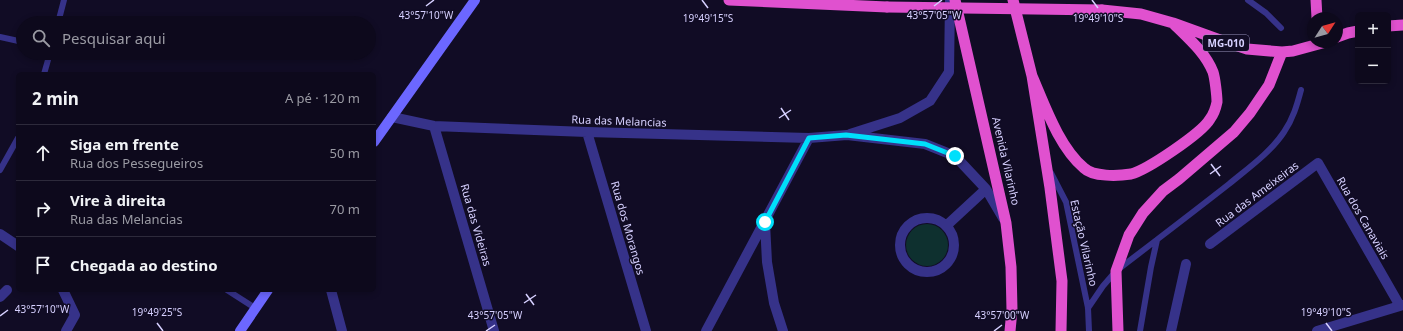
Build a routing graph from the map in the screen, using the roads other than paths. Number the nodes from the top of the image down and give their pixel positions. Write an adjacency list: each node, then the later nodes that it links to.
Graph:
1 (64, 0): 11 (lane)
2 (476, 0): 9 (main road)
3 (729, 0): 12 (highway, MG-010, bridge)
4 (950, 0): 29 (street, Rua das Melancias)
5 (956, 0): 38 (highway, Avenida Vilarinho)
6 (1013, 0): 24 (highway)
7 (1248, 0): 15 (lane)
8 (1316, 0): 10 (highway)
9 (468, 5): 26 (main road)
10 (1317, 12)
11 (60, 16)
12 (1173, 23): 21 (highway, MG-010); 24 (highway)
13 (1403, 25): 14 (highway)
14 (1391, 26)
15 (1281, 28)
16 (1355, 32): 17 (highway)
17 (1343, 35)
18 (0, 36): 19 (lane)
19 (16, 40)
20 (1307, 45): 21 (highway, MG-010)
21 (1282, 52): 45 (highway)
22 (48, 60): 23 (lane)
23 (45, 72)
24 (1032, 76): 34 (highway)
25 (1301, 90): 41 (lane)
26 (392, 117): 27 (street, Rua das Melancias); 31 (main road)
27 (434, 126): 28 (street, Rua das Melancias); 56 (street, Rua das Videiras)
28 (588, 132): 30 (street, Rua das Melancias); 57 (street, Rua dos Morangos)
29 (846, 135): 30 (street, Rua das Melancias); 36 (street, Rua das Melancias)
30 (809, 138): 37 (street)
31 (376, 139)
32 (16, 142): 35 (lane)
33 (1318, 163): 42 (street, Rua das Ameixeiras); 50 (street, Rua dos Canaviais)
34 (1046, 164): 52 (lane, Estação Vilarinho); 61 (highway)
35 (0, 170)
36 (986, 189): 38 (street, Rua das Melancias); 39 (street)
37 (765, 222): 58 (street); 59 (street)
38 (1006, 223): 60 (highway, Avenida Vilarinho)
39 (946, 226): 39 (street)
40 (0, 234): 43 (street)
41 (1157, 240): 45 (lane); 64 (lane)
42 (1210, 244)
43 (16, 245)
44 (1186, 264): 65 (street)
45 (1116, 271): 52 (lane); 63 (highway)
46 (64, 292): 53 (street)
47 (231, 292): 51 (lane)
48 (267, 292): 51 (main road)
49 (332, 292): 55 (street)
50 (1401, 306): 66 (street)
51 (255, 308): 54 (main road)
52 (1088, 308): 62 (lane, Estação Vilarinho)
53 (66, 331)
54 (240, 331)
55 (342, 331)
56 (494, 331)
57 (646, 331)
58 (706, 331)
59 (783, 331)
60 (1010, 331)
61 (1061, 331)
62 (1089, 331)
63 (1118, 331)
64 (1140, 331)
65 (1171, 331)
66 (1317, 331)

